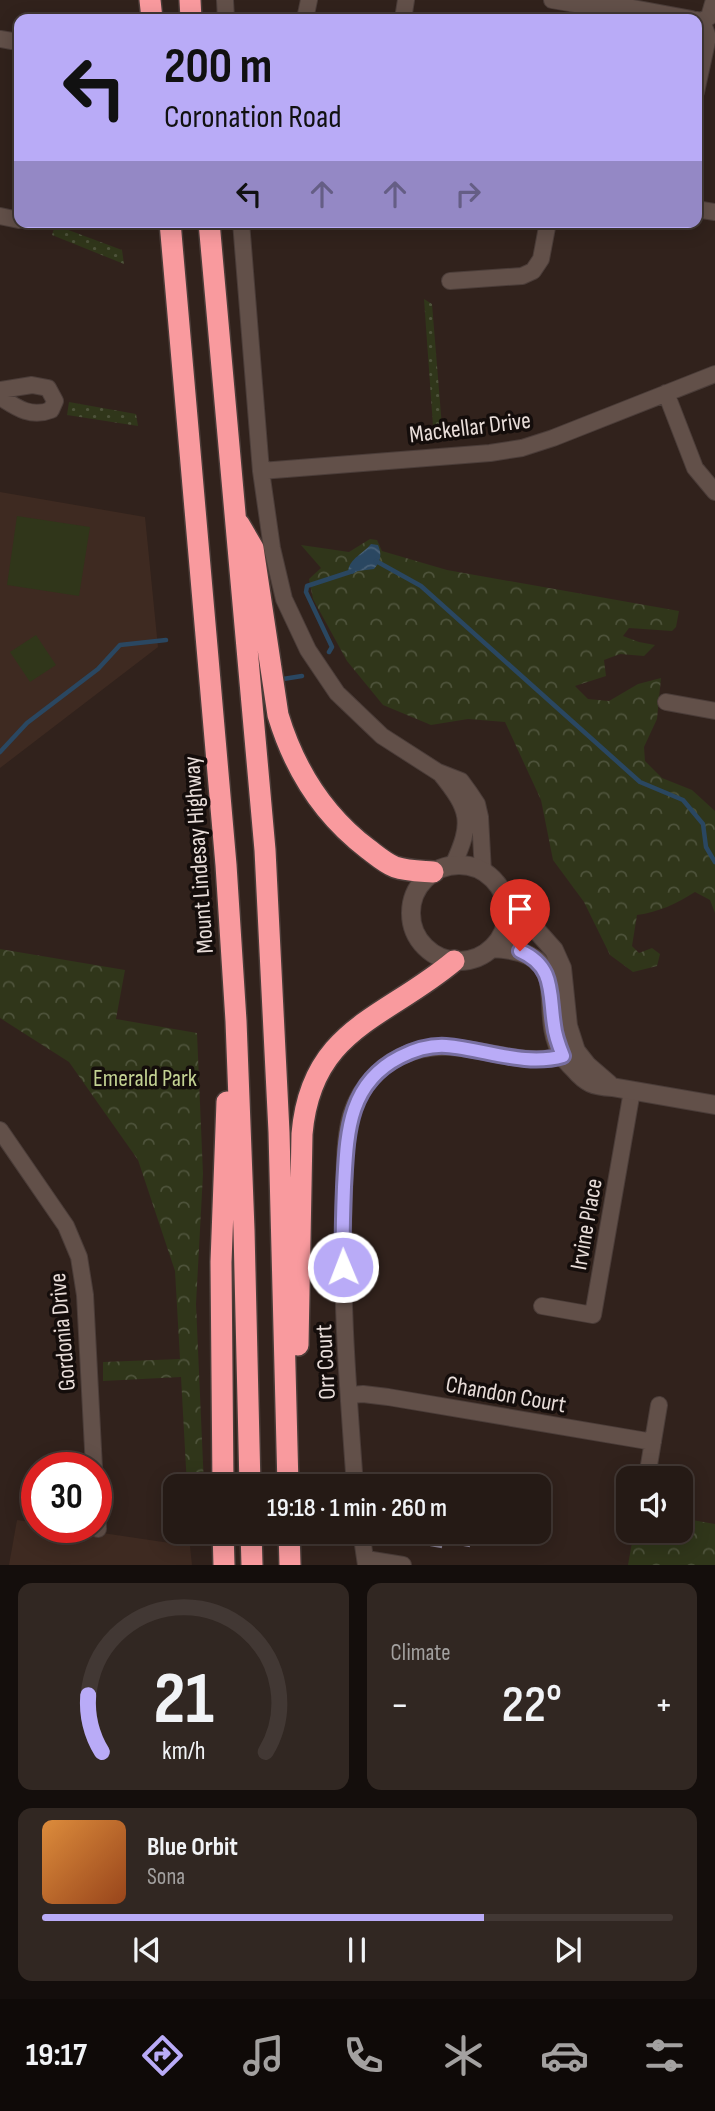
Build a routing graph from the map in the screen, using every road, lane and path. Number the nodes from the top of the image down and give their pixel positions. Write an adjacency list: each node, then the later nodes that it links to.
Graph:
1 (552, 0): 3 (street)
2 (714, 0): 5 (street)
3 (599, 14): 4 (street)
4 (665, 14)
5 (702, 19)
6 (702, 28): 7 (street)
7 (702, 64)
8 (171, 228): 28 (highway, Mount Lindesay Highway)
9 (210, 228): 19 (highway)
10 (241, 228): 17 (street)
11 (547, 228): 12 (street)
12 (450, 281)
13 (715, 374): 15 (street, Mackellar Drive)
14 (0, 390): 16 (street)
15 (666, 393): 17 (street, Mackellar Drive); 18 (street)
16 (0, 397)
17 (261, 471): 22 (street)
18 (715, 492)
19 (235, 516): 23 (highway); 36 (highway)
20 (666, 702): 21 (street)
21 (715, 711)
22 (438, 772): 23 (street); 24 (street)
23 (443, 869): 24 (street); 27 (street)
24 (484, 872): 25 (street)
25 (507, 905): 26 (street); 29 (street)
26 (492, 948): 27 (street); 29 (street)
27 (454, 961): 36 (highway)
28 (236, 1021): 40 (highway); 41 (highway, Mount Lindesay Highway)
29 (569, 1054): 30 (street); 34 (street, Orr Court)
30 (632, 1091): 31 (street); 33 (street, Irvine Place)
31 (715, 1105)
32 (0, 1130): 38 (street, Gordonia Drive)
33 (542, 1306)
34 (350, 1395): 37 (street, Chandon Court); 43 (street, Orr Court)
35 (659, 1405): 37 (street)
36 (285, 1407): 42 (highway)
37 (653, 1442): 39 (street)
38 (93, 1452)
39 (649, 1466)
40 (223, 1474)
41 (250, 1474)
42 (288, 1474)
43 (354, 1474)
44 (223, 1544): 49 (highway)
45 (251, 1544): 50 (highway)
46 (289, 1544): 51 (highway)
47 (363, 1544): 48 (street)
48 (366, 1562): 52 (street)
49 (224, 1565)
50 (252, 1565)
51 (290, 1565)
52 (403, 1565)

